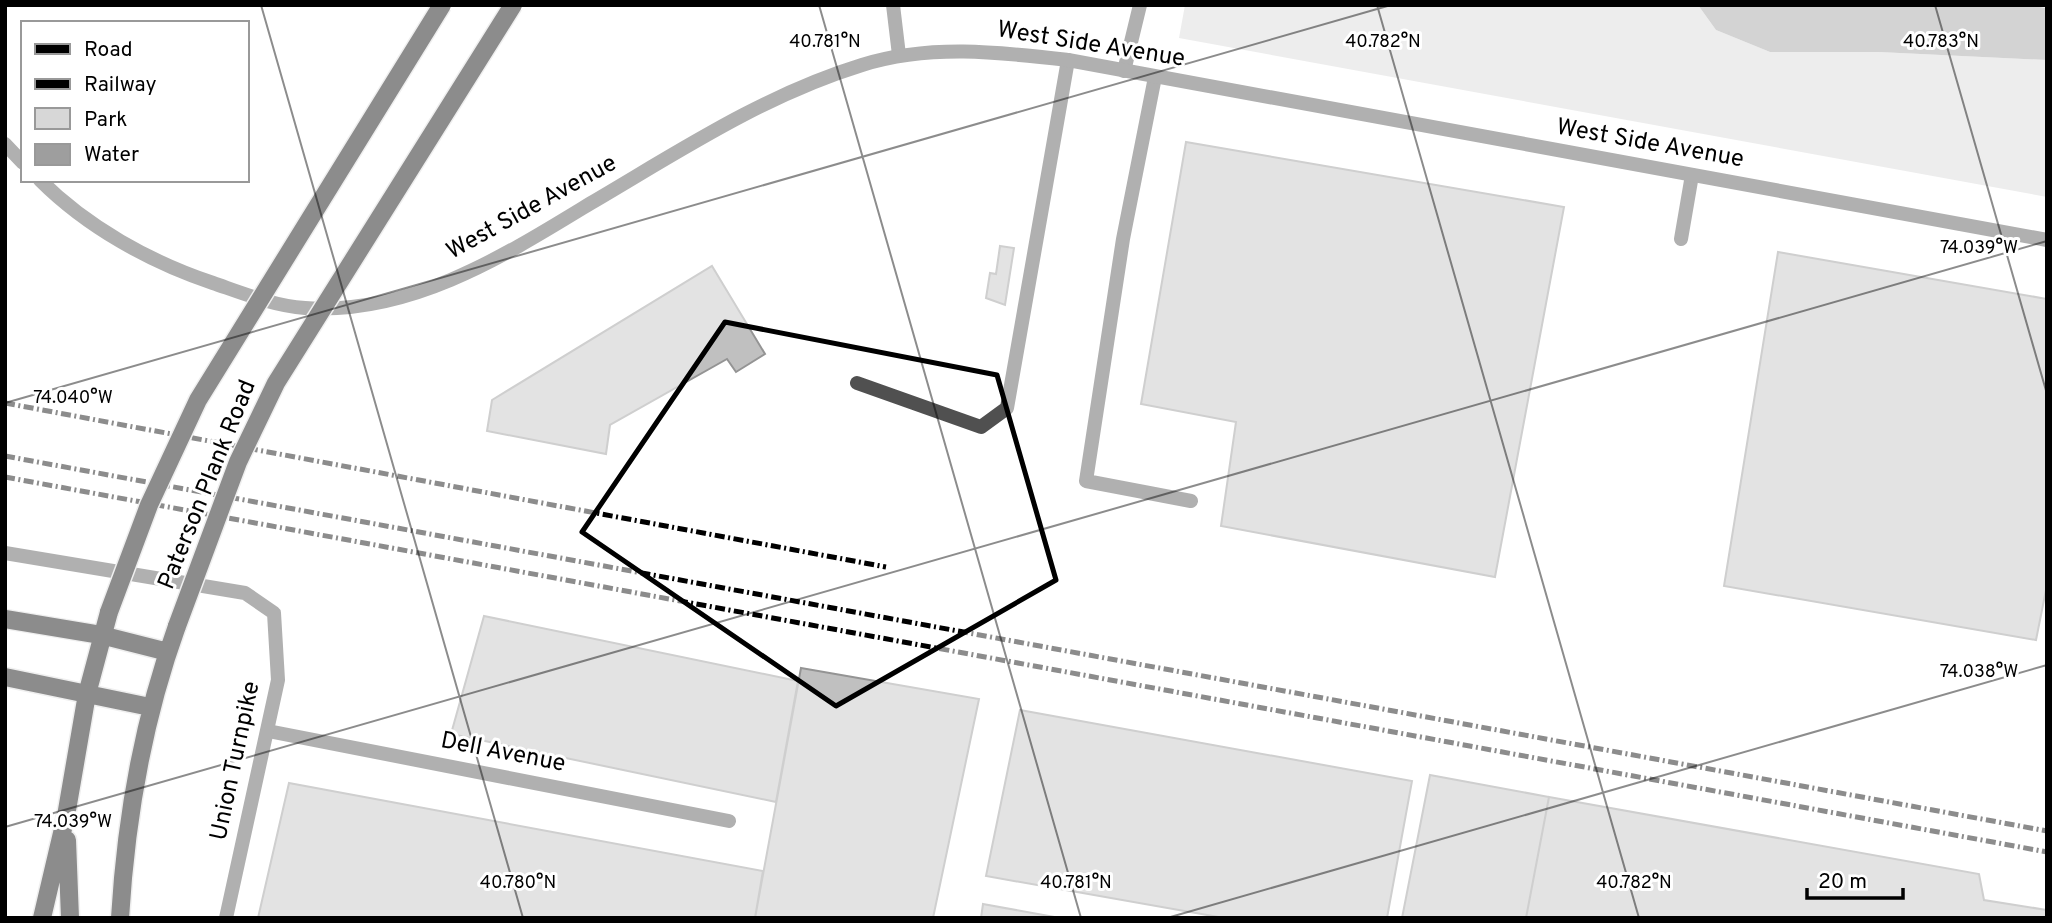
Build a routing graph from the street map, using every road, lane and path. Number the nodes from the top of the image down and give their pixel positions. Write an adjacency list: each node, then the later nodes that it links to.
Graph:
1 (442, 5): 19 (main road, Paterson Plank Road, bridge)
2 (513, 5): 20 (main road, Paterson Plank Road, bridge)
3 (893, 5): 5 (street)
4 (1140, 5): 7 (street)
5 (899, 55): 6 (street, West Side Avenue); 12 (street, West Side Avenue)
6 (1068, 60): 7 (street, West Side Avenue); 15 (street)
7 (1124, 71): 8 (street, West Side Avenue)
8 (1155, 77): 11 (street, West Side Avenue); 16 (street)
9 (5, 144): 10 (street)
10 (21, 161)
11 (1692, 175): 13 (street); 14 (street, West Side Avenue)
12 (42, 182)
13 (1681, 239)
14 (2047, 240)
15 (858, 383)
16 (1191, 501)
17 (5, 553): 24 (street, Union Turnpike)
18 (5, 619): 19 (main road)
19 (101, 635): 20 (main road); 22 (main road, Paterson Plank Road)
20 (168, 652): 23 (main road, Paterson Plank Road)
21 (5, 677): 22 (main road)
22 (87, 694): 23 (main road); 25 (main road, Paterson Plank Road)
23 (150, 707): 29 (main road, Paterson Plank Road)
24 (268, 731): 26 (street, Dell Avenue); 30 (street, Union Turnpike)
25 (66, 816): 27 (main road, Paterson Plank Road); 28 (main road, Paterson Plank Road)
26 (729, 821)
27 (42, 918)
28 (70, 918)
29 (120, 918)
30 (226, 918)

